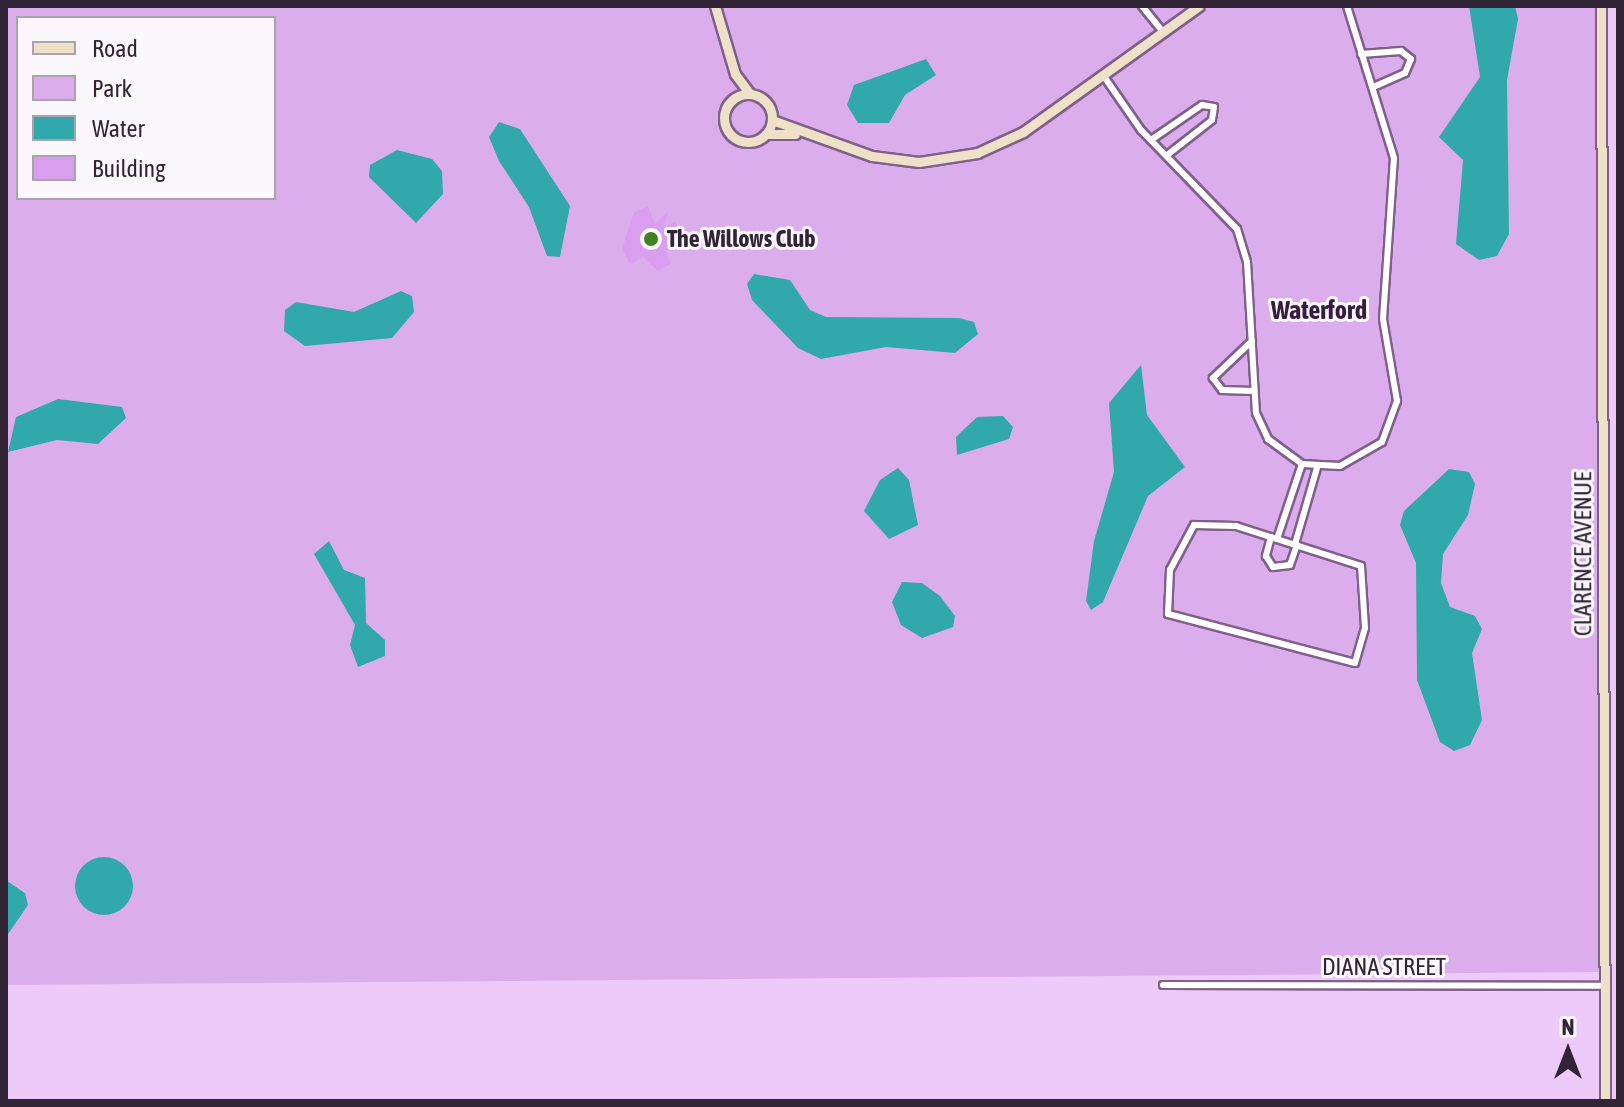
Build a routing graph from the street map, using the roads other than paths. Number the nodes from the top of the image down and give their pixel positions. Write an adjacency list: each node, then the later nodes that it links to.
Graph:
1 (715, 6): 8 (street)
2 (1142, 6): 6 (street)
3 (1199, 6): 6 (street)
4 (1347, 6): 7 (street)
5 (1601, 6): 25 (street, CLARENCE AVENUE)
6 (1163, 32): 9 (street)
7 (1361, 54): 10 (street); 10 (street)
8 (735, 74): 11 (street); 12 (street)
9 (1103, 75): 15 (street); 16 (street)
10 (1374, 87): 21 (street)
11 (750, 94): 12 (street); 13 (street)
12 (735, 98): 14 (street)
13 (772, 120): 14 (street); 15 (street)
14 (766, 134): 15 (street)
15 (803, 135)
16 (1151, 140): 17 (street); 17 (street)
17 (1167, 155): 18 (street)
18 (1252, 341): 19 (street); 19 (street)
19 (1254, 391): 20 (street)
20 (1302, 464): 21 (street); 22 (street)
21 (1317, 468): 23 (street)
22 (1274, 538): 23 (street); 23 (street); 23 (street)
23 (1296, 545)
24 (1163, 985): 25 (street, DIANA STREET)
25 (1605, 986): 26 (street, CLARENCE AVENUE)
26 (1605, 1101)

